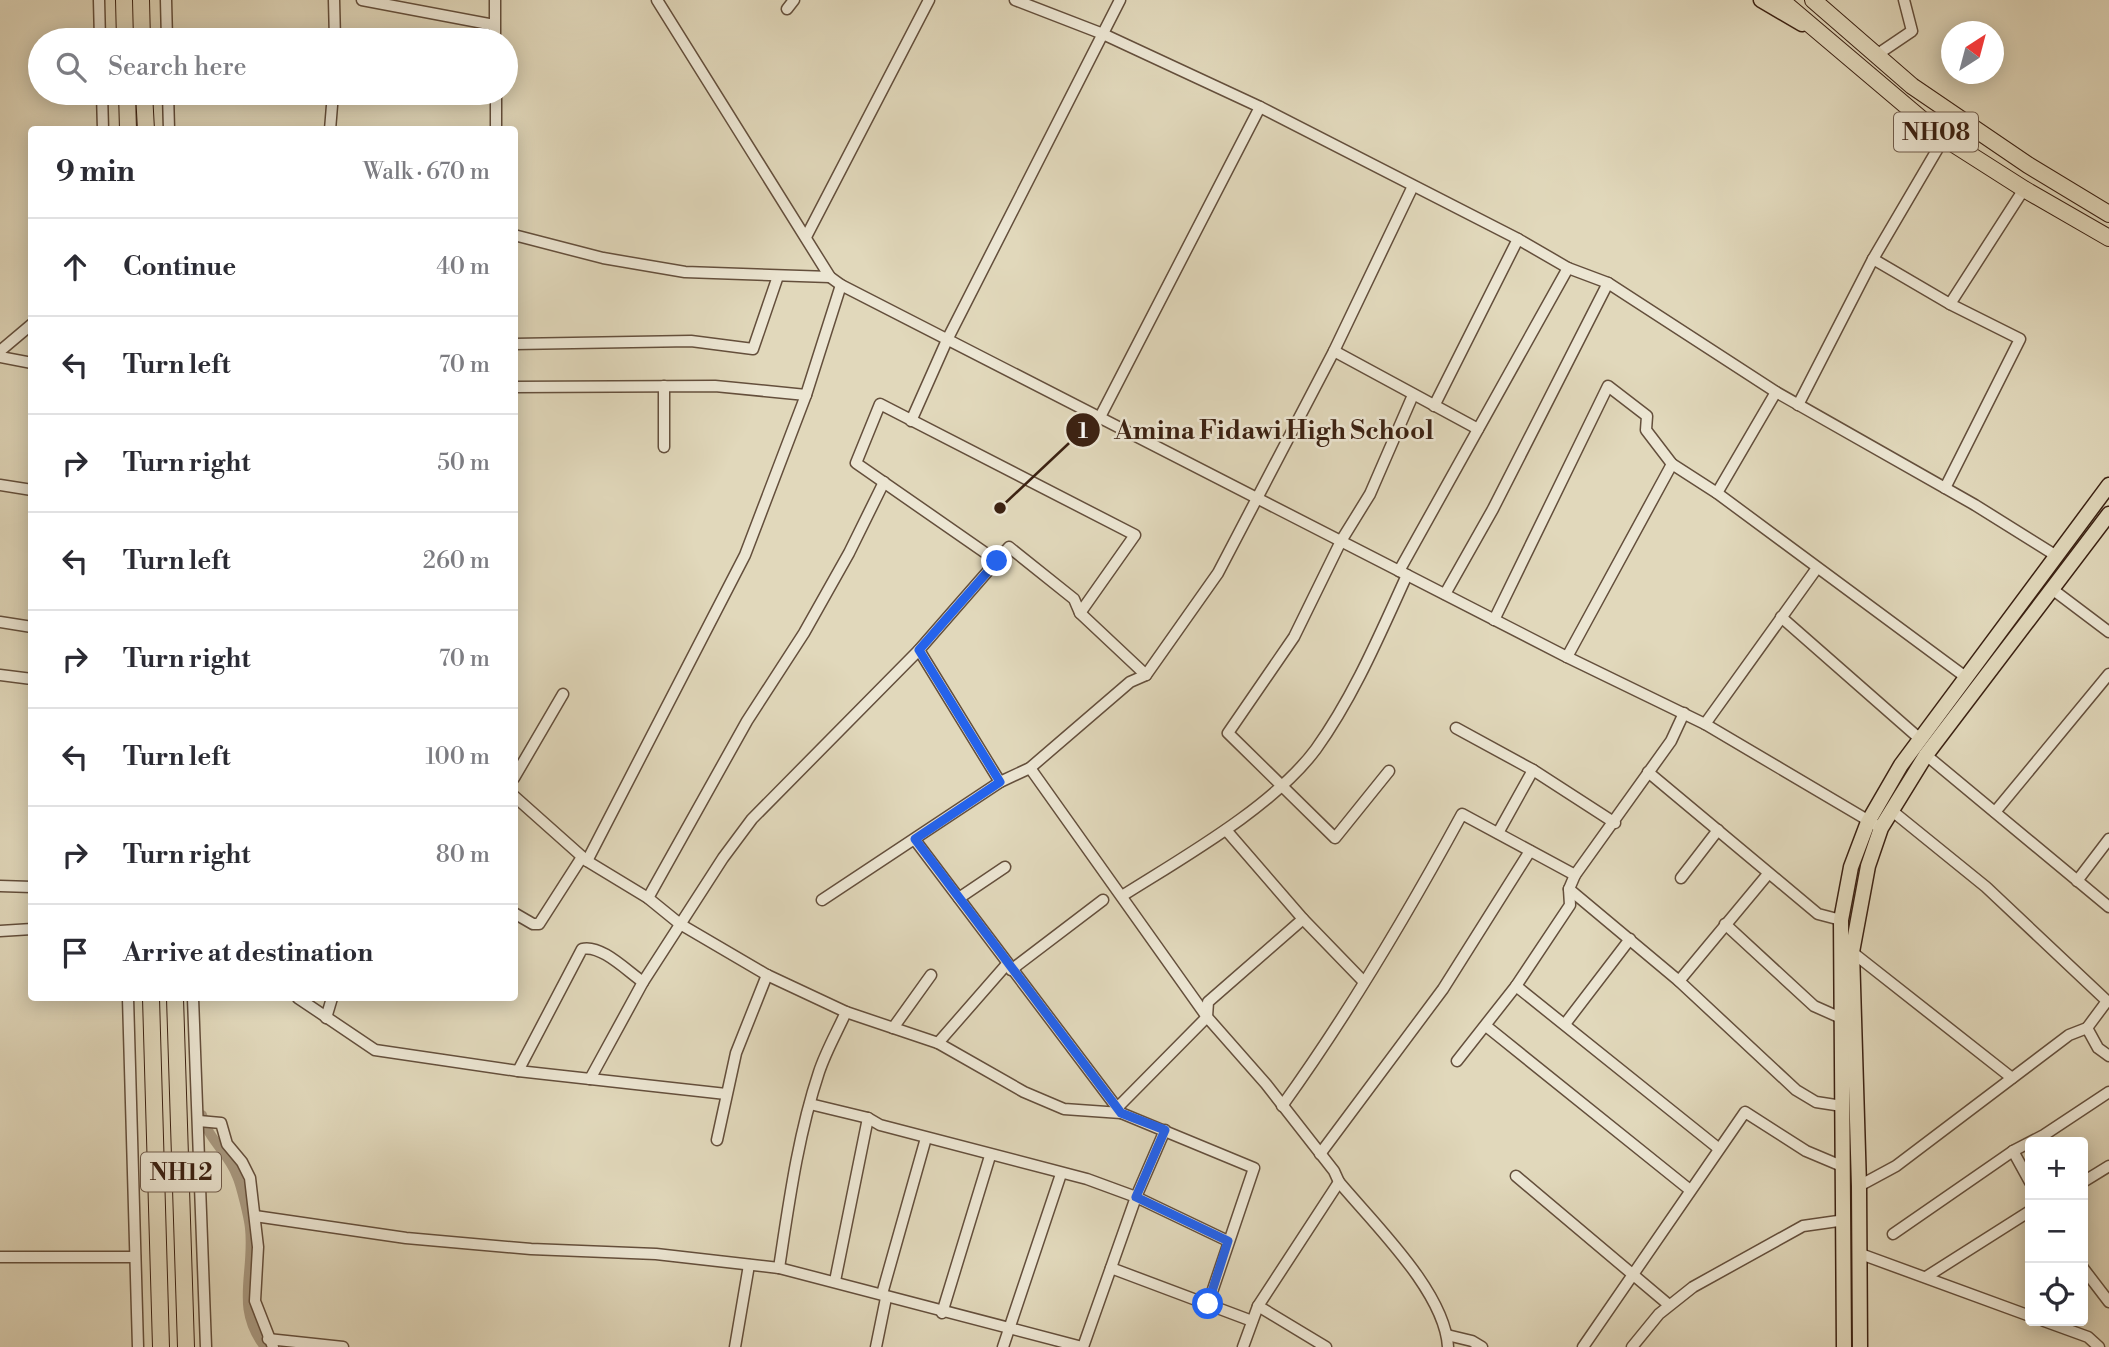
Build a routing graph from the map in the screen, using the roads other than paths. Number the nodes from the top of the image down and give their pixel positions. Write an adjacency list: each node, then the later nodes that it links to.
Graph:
1 (99, 0): 17 (street)
2 (124, 0): 18 (highway)
3 (141, 0): 19 (highway)
4 (166, 0): 20 (street)
5 (334, 0): 21 (street)
6 (362, 0): 16 (street)
7 (495, 0): 16 (street)
8 (657, 0): 44 (street)
9 (929, 0): 44 (street)
10 (1120, 0): 23 (street)
11 (1761, 0): 24 (main road)
12 (1781, 0): 24 (highway, NH08)
13 (1813, 0): 25 (highway, NH08)
14 (1903, 0): 25 (street)
15 (1020, 1): 23 (street)
16 (494, 25): 22 (street)
17 (100, 28)
18 (125, 28)
19 (142, 28)
20 (167, 28)
21 (335, 28)
22 (494, 28)
23 (1103, 34): 32 (street); 55 (street)
24 (1821, 35): 39 (highway, NH08)
25 (1875, 56): 42 (highway, NH08)
26 (102, 105): 33 (street)
27 (127, 105): 34 (highway)
28 (145, 105): 35 (highway)
29 (168, 105): 36 (street)
30 (332, 105): 37 (street)
31 (496, 105): 38 (street)
32 (1260, 107): 40 (street); 68 (street)
33 (103, 126)
34 (128, 126)
35 (146, 126)
36 (169, 126)
37 (330, 126)
38 (496, 126)
39 (1944, 138): 41 (highway, NH08); 47 (street)
40 (1413, 186): 46 (street); 58 (street)
41 (2024, 189): 45 (highway, NH08); 53 (street)
42 (2109, 214)
43 (518, 236): 49 (street)
44 (806, 237): 50 (street)
45 (2109, 238)
46 (1518, 239): 48 (street); 67 (street)
47 (1873, 259): 53 (street); 66 (street)
48 (1568, 268): 51 (street); 70 (street)
49 (778, 276): 50 (street); 56 (street)
50 (830, 277): 52 (street)
51 (1608, 283): 63 (street); 87 (street)
52 (841, 285): 55 (street); 64 (street)
53 (1950, 304): 76 (street)
54 (28, 327): 57 (street)
55 (947, 340): 68 (street); 69 (street)
56 (518, 344)
57 (0, 351)
58 (1334, 351): 65 (street); 79 (street)
59 (0, 356): 60 (street)
60 (28, 362)
61 (664, 386): 62 (street); 64 (street); 71 (street)
62 (518, 387)
63 (1776, 392): 66 (street); 78 (street)
64 (806, 395): 125 (street)
65 (1413, 395): 67 (street); 81 (street)
66 (1798, 405): 76 (street)
67 (1434, 406): 70 (street)
68 (1100, 417): 79 (street)
69 (911, 421): 73 (street); 88 (street)
70 (1478, 429): 85 (street)
71 (664, 447)
72 (1672, 464): 78 (street); 90 (street); 95 (street)
73 (884, 482): 83 (street); 135 (street)
74 (0, 485): 77 (street)
75 (2109, 485): 82 (main road)
76 (1945, 488): 82 (street)
77 (28, 489)
78 (1717, 493): 84 (street)
79 (1256, 499): 81 (street); 98 (street)
80 (2109, 514): 86 (main road)
81 (1340, 541): 85 (street); 113 (street)
82 (2055, 555): 100 (main road)
83 (997, 561): 88 (street); 94 (street)
84 (1817, 568): 89 (street); 100 (street)
85 (1403, 573): 87 (street); 113 (street)
86 (2052, 589): 93 (street); 106 (main road)
87 (1445, 594): 90 (street)
88 (1080, 613): 98 (street)
89 (1782, 617): 103 (street); 105 (street)
90 (1493, 620): 95 (street)
91 (0, 622): 92 (street)
92 (28, 626)
93 (2109, 632)
94 (919, 650): 112 (street); 143 (street)
95 (1567, 657): 102 (street)
96 (2109, 674): 116 (street)
97 (0, 675): 99 (street)
98 (1146, 675): 107 (street)
99 (28, 678)
100 (1967, 678): 105 (main road)
101 (563, 694): 109 (street)
102 (1684, 713): 103 (street); 111 (street)
103 (1705, 724): 118 (street)
104 (1456, 728): 108 (street)
105 (1920, 739): 118 (main road)
106 (1926, 755): 115 (main road); 116 (street)
107 (1030, 768): 112 (street); 134 (street)
108 (1534, 770): 117 (street); 121 (street)
109 (518, 771)
110 (1389, 771): 113 (street)
111 (1648, 772): 117 (street); 120 (street)
112 (1000, 782): 122 (street)
113 (1281, 784): 119 (street)
114 (518, 800): 125 (street)
115 (1891, 810): 118 (main road); 156 (street)
116 (1995, 812): 130 (street)
117 (1615, 823): 128 (street)
118 (1874, 825): 142 (main road); 148 (main road)
119 (1226, 830): 134 (street); 141 (street)
120 (1718, 831): 127 (street); 129 (street)
121 (1498, 833): 124 (street); 154 (street)
122 (915, 839): 136 (street); 137 (street)
123 (2109, 839): 130 (street)
124 (1530, 851): 128 (street); 190 (street)
125 (585, 859): 135 (street); 140 (street)
126 (1005, 867): 136 (street)
127 (1768, 874): 142 (street); 144 (street)
128 (1575, 875): 133 (street)
129 (1681, 878)
130 (2077, 881): 139 (street)
131 (0, 886): 132 (street)
132 (28, 887)
133 (1569, 889): 147 (street); 155 (street)
134 (1122, 896): 164 (street)
135 (648, 898): 143 (street)
136 (959, 898): 149 (street)
137 (822, 900)
138 (1102, 900): 149 (street)
139 (2109, 907)
140 (518, 915)
141 (1303, 919): 154 (street); 164 (street)
142 (1841, 920): 166 (main road)
143 (680, 924): 150 (street); 153 (street)
144 (1725, 924): 152 (street); 166 (street)
145 (28, 929): 146 (street)
146 (0, 930)
147 (1630, 939): 152 (street); 167 (street)
148 (1852, 952): 175 (street); 199 (main road)
149 (1009, 967): 171 (street); 182 (street)
150 (768, 975): 163 (street); 178 (street)
151 (931, 975): 169 (street)
152 (1679, 981): 181 (street)
153 (643, 982): 174 (street); 176 (street)
154 (1364, 982): 180 (street)
155 (1516, 986): 167 (street); 168 (street)
156 (2108, 1000): 170 (street)
157 (128, 1001): 211 (street)
158 (150, 1001): 208 (highway, NH12)
159 (176, 1001): 209 (highway, NH12)
160 (193, 1001): 184 (street)
161 (302, 1001): 165 (street)
162 (331, 1001): 165 (street)
163 (846, 1012): 169 (street); 179 (street)
164 (1207, 1017): 180 (street); 182 (street)
165 (326, 1018): 174 (street)
166 (1841, 1018): 181 (main road)
167 (1565, 1024): 188 (street)
168 (1486, 1026): 173 (street); 200 (street)
169 (893, 1028): 171 (street)
170 (2087, 1028): 172 (street); 175 (street)
171 (938, 1043): 182 (street)
172 (2109, 1056)
173 (1457, 1061)
174 (518, 1071): 176 (street)
175 (2012, 1078): 199 (street)
176 (590, 1079): 178 (street)
177 (2109, 1092): 189 (street)
178 (726, 1094): 187 (street)
179 (810, 1104): 183 (street); 213 (street)
180 (1282, 1106): 190 (street)
181 (1842, 1106): 193 (main road)
182 (1120, 1110): 185 (street)
183 (868, 1118): 186 (street); 218 (street)
184 (200, 1121): 203 (street); 234 (street)
185 (1165, 1130): 201 (street); 206 (street)
186 (926, 1138): 191 (street); 219 (street)
187 (717, 1139)
188 (1718, 1149): 193 (street); 200 (street)
189 (2013, 1151): 194 (street); 205 (street)
190 (1320, 1154): 198 (street)
191 (990, 1156): 195 (street); 224 (street)
192 (2109, 1166): 197 (street)
193 (1844, 1167): 204 (main road)
194 (2025, 1173)
195 (1061, 1174): 201 (street); 228 (street)
196 (1516, 1176): 215 (street)
197 (2088, 1179)
198 (1339, 1182): 223 (street); 229 (street)
199 (1860, 1186): 207 (main road)
200 (1690, 1189): 215 (street)
201 (1136, 1197): 206 (street); 214 (street)
202 (2025, 1214): 217 (street)
203 (255, 1216): 212 (street); 230 (street)
204 (1845, 1220): 222 (street); 245 (main road)
205 (1892, 1234)
206 (1228, 1241): 221 (street)
207 (1858, 1254): 217 (street); 246 (main road)
208 (159, 1255): 209 (highway); 232 (highway, NH12)
209 (184, 1255): 233 (highway, NH12)
210 (0, 1257): 211 (street)
211 (135, 1257): 231 (street)
212 (749, 1265): 213 (street); 236 (street)
213 (779, 1268): 218 (street)
214 (1111, 1268): 221 (street); 239 (street)
215 (1634, 1274): 222 (street); 243 (street)
216 (2088, 1275): 220 (street)
217 (1926, 1277): 225 (street)
218 (835, 1281): 219 (street)
219 (884, 1296): 224 (street); 237 (street)
220 (2109, 1302)
221 (1208, 1304): 226 (street)
222 (1669, 1305): 244 (street)
223 (1258, 1306): 226 (street); 241 (street)
224 (942, 1312): 228 (street)
225 (2025, 1314)
226 (1252, 1321): 240 (street)
227 (2058, 1326): 247 (street)
228 (1007, 1330): 238 (street); 239 (street)
229 (1448, 1341): 242 (street)
230 (270, 1343): 235 (street)
231 (138, 1347)
232 (161, 1347)
233 (186, 1347)
234 (206, 1347)
235 (342, 1347)
236 (735, 1347)
237 (876, 1347)
238 (1003, 1347)
239 (1083, 1347)
240 (1243, 1347)
241 (1326, 1347)
242 (1482, 1347)
243 (1583, 1347)
244 (1632, 1347)
245 (1844, 1347)
246 (1860, 1347)
247 (2099, 1347)

